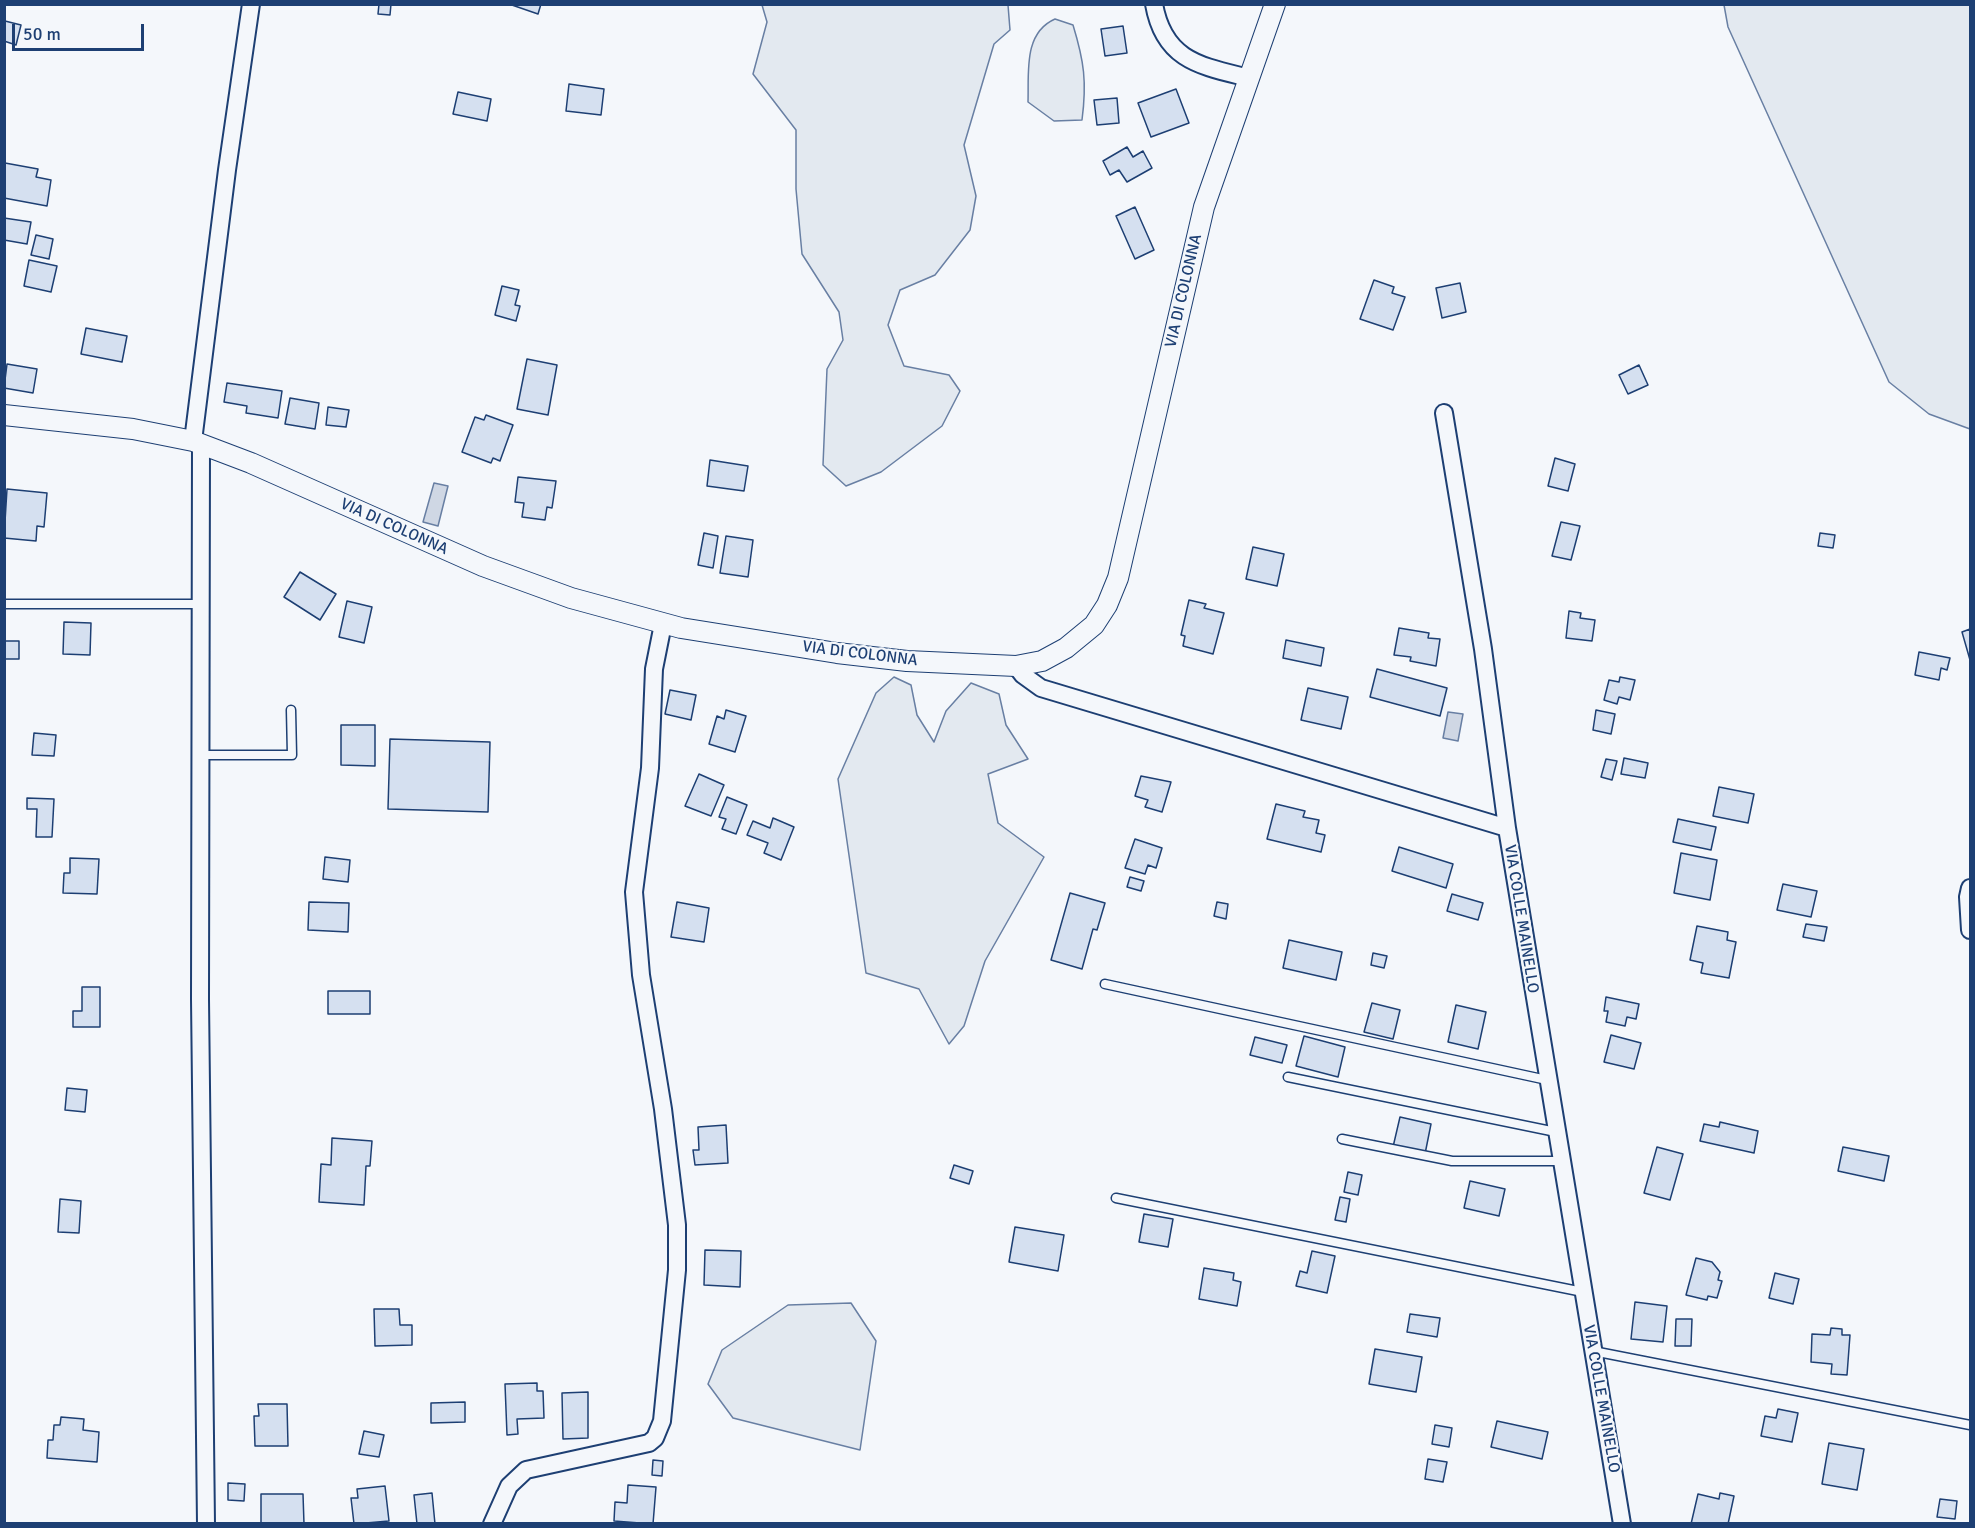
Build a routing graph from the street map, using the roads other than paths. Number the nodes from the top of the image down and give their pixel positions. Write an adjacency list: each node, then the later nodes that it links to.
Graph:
1 (251, 4): 7 (street)
2 (1154, 4): 4 (street)
3 (1275, 4): 4 (street, VIA DI COLONNA)
4 (1249, 78): 11 (street, VIA DI COLONNA)
5 (1444, 413): 14 (street)
6 (4, 415): 7 (street, VIA DI COLONNA)
7 (197, 443): 9 (street); 10 (street, VIA DI COLONNA)
8 (4, 604): 9 (lane)
9 (200, 604): 13 (street)
10 (663, 624): 11 (street, VIA DI COLONNA); 28 (street)
11 (1016, 666): 14 (street, VIA COLLE MAINELLO)
12 (291, 710): 13 (lane)
13 (201, 755): 27 (street)
14 (1507, 828): 19 (street, VIA COLLE MAINELLO)
15 (1971, 888): 16 (street)
16 (1971, 930)
17 (1105, 984): 19 (lane)
18 (1288, 1077): 20 (lane)
19 (1547, 1080): 20 (street, VIA COLLE MAINELLO)
20 (1556, 1132): 22 (street, VIA COLLE MAINELLO)
21 (1342, 1139): 22 (lane)
22 (1561, 1161): 24 (street, VIA COLLE MAINELLO)
23 (1116, 1198): 24 (lane)
24 (1583, 1292): 25 (street, VIA COLLE MAINELLO)
25 (1593, 1351): 26 (lane); 29 (street, VIA COLLE MAINELLO)
26 (1971, 1425)
27 (206, 1524)
28 (492, 1524)
29 (1622, 1524)

